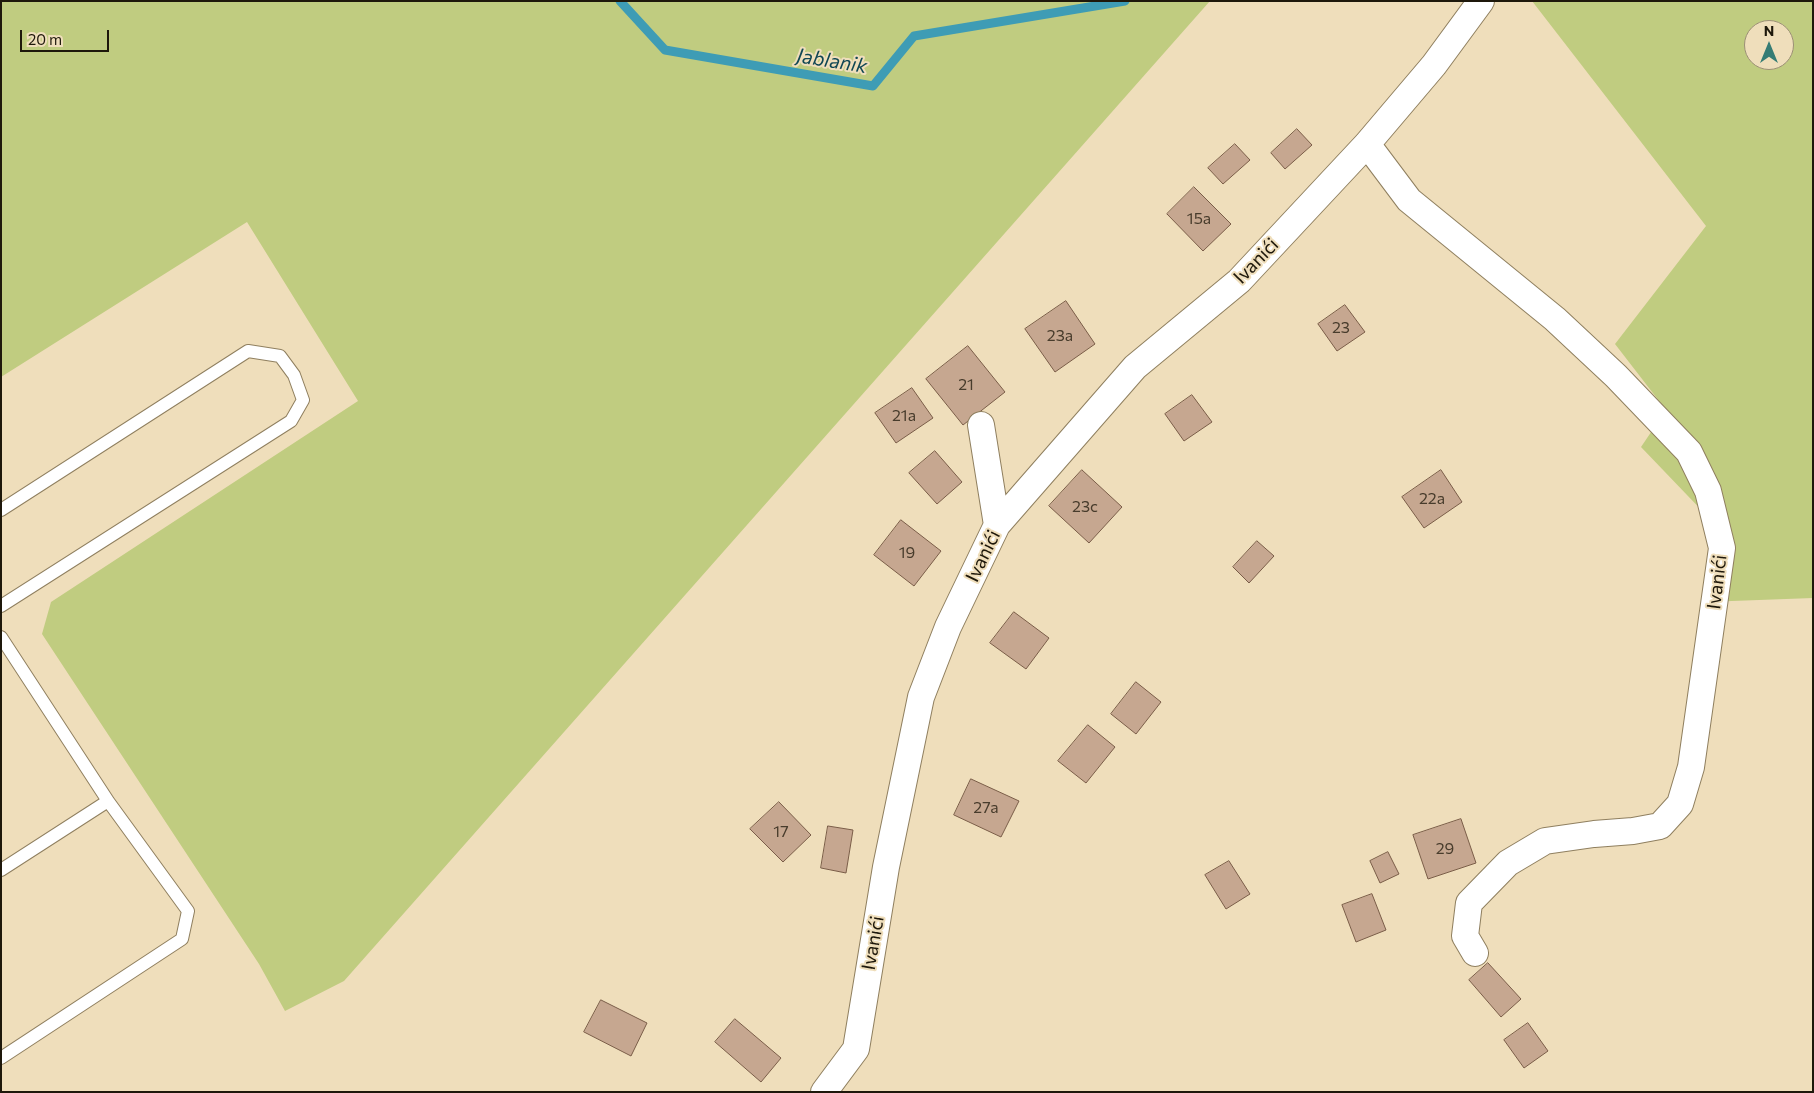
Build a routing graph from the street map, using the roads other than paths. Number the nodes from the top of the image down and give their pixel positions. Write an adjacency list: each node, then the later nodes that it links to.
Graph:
1 (1482, 1): 2 (street, Ivanići)
2 (1367, 144): 5 (street, Ivanići); 10 (street, Ivanići)
3 (981, 425): 5 (street)
4 (1, 510): 6 (lane)
5 (997, 525): 12 (street, Ivanići)
6 (1, 606)
7 (1, 637): 8 (lane)
8 (108, 801): 9 (lane); 11 (lane)
9 (1, 870)
10 (1475, 953)
11 (1, 1058)
12 (824, 1092)

